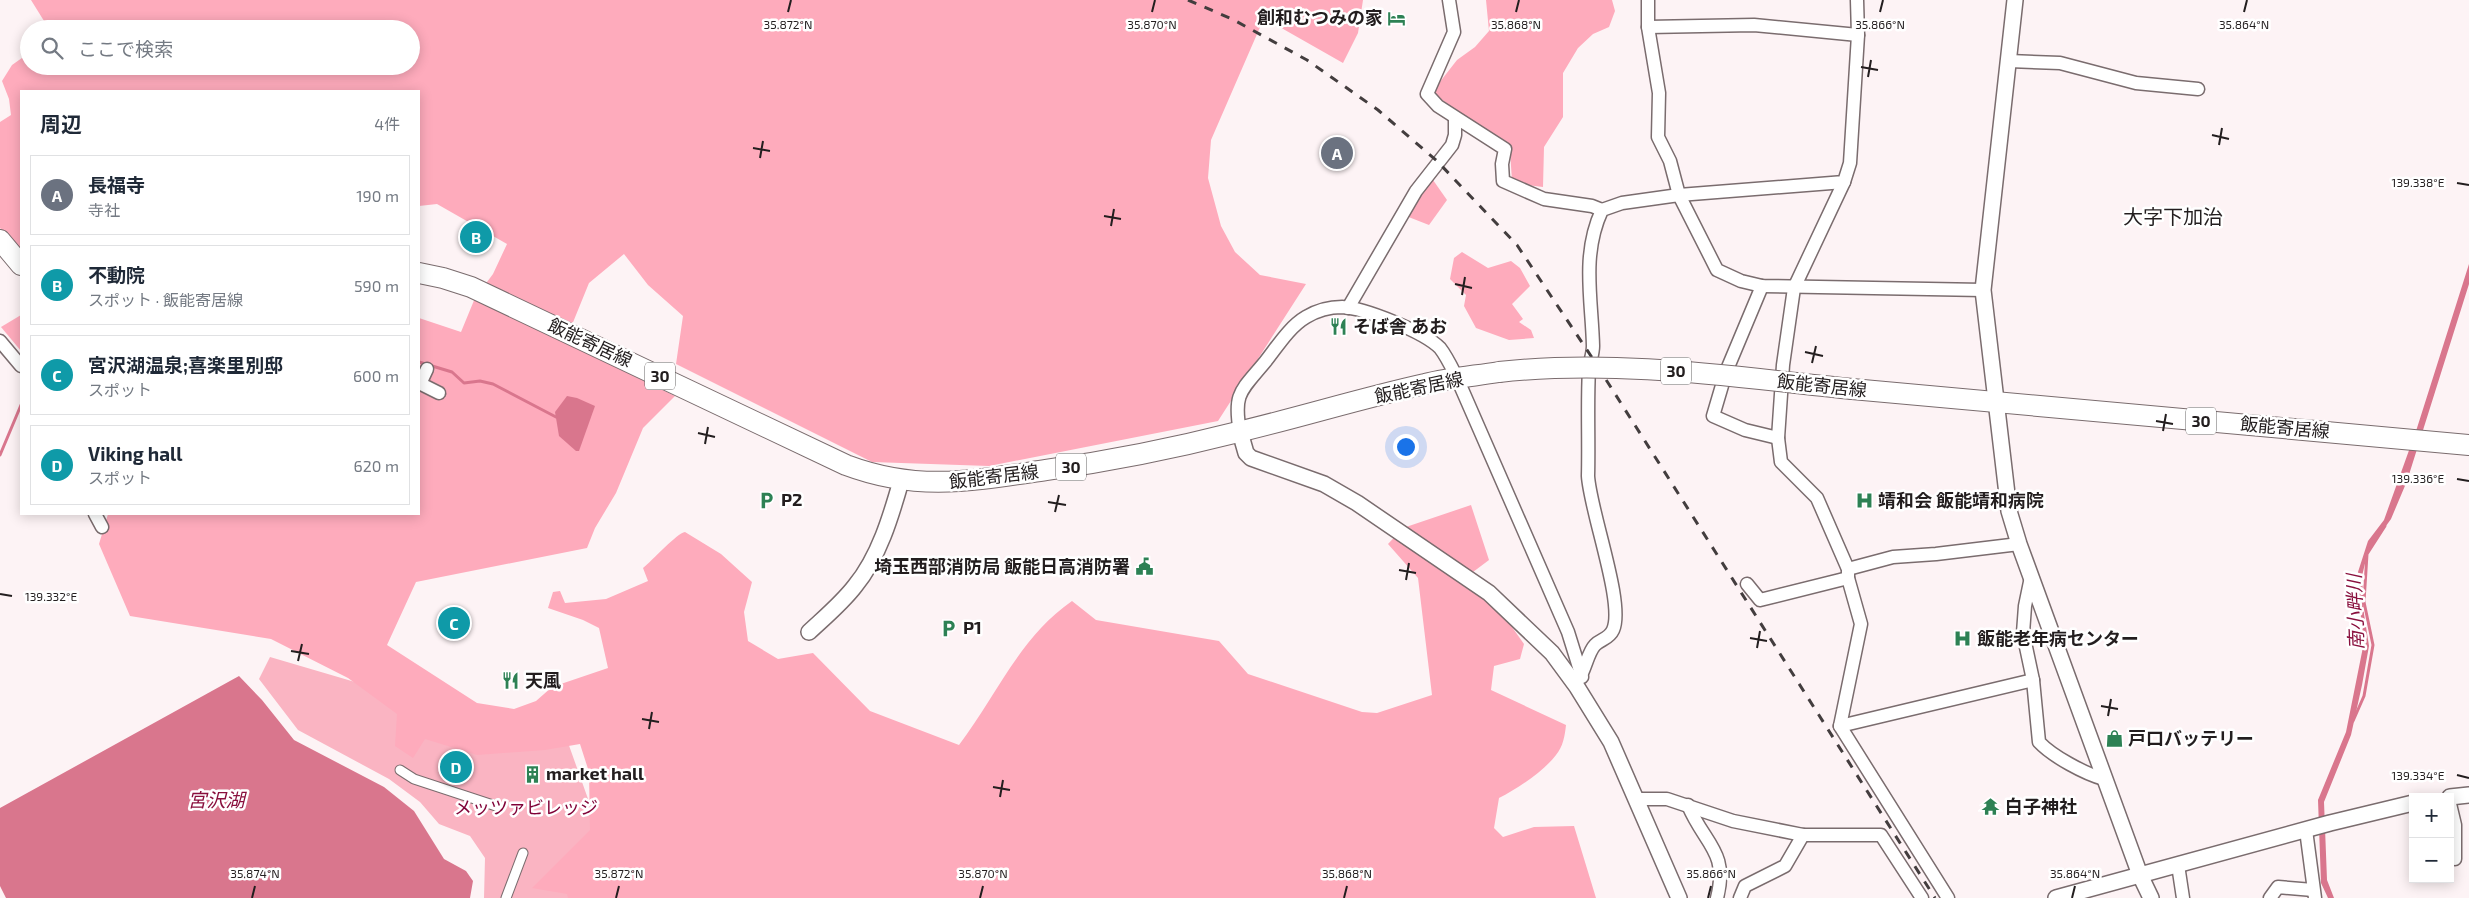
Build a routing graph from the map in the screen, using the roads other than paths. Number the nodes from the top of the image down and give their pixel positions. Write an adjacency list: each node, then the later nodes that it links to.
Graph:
1 (1449, 0): 9 (street)
2 (1648, 0): 5 (street)
3 (1857, 0): 6 (street)
4 (2015, 0): 7 (street)
5 (1648, 26): 6 (street); 11 (street)
6 (1858, 34): 10 (street)
7 (2009, 62): 8 (street); 18 (street)
8 (2198, 89)
9 (1455, 118): 12 (street); 19 (street)
10 (1844, 182): 11 (street); 17 (street)
11 (1679, 194): 12 (street); 16 (street)
12 (1602, 210): 39 (street)
13 (0, 240): 14 (main road)
14 (20, 264)
15 (420, 273): 31 (main road, 飯能寄居線 / 30)
16 (1762, 286): 17 (street); 29 (street)
17 (1794, 288): 18 (street); 29 (street)
18 (1983, 290): 27 (street)
19 (1348, 308): 23 (street); 28 (street)
20 (0, 341): 21 (street)
21 (20, 365)
22 (427, 369): 24 (street)
23 (1456, 378): 27 (main road, 飯能寄居線 / 30, bridge); 28 (main road, 飯能寄居線 / 30); 39 (street)
24 (420, 381)
25 (420, 384): 26 (street)
26 (439, 393)
27 (1996, 401): 30 (main road, 飯能寄居線 / 30); 34 (street)
28 (1240, 432): 31 (main road, 飯能寄居線 / 30); 39 (street)
29 (1778, 438): 35 (street)
30 (2469, 445)
31 (901, 481): 38 (street)
32 (96, 515): 33 (street)
33 (102, 527)
34 (2019, 544): 35 (street); 36 (street)
35 (1848, 573): 37 (street); 41 (street)
36 (2030, 577): 40 (street); 43 (street)
37 (1747, 584)
38 (808, 632)
39 (1580, 680): 46 (street)
40 (2033, 680): 41 (street); 43 (street)
41 (1840, 726): 63 (street)
42 (400, 770): 49 (street)
43 (2104, 779): 56 (street)
44 (2469, 795): 45 (street)
45 (2454, 797)
46 (1638, 799): 48 (street); 59 (street)
47 (2409, 804): 51 (street)
48 (1688, 805): 52 (street); 60 (street)
49 (496, 806)
50 (2454, 822): 53 (street)
51 (2309, 829): 55 (street); 57 (street)
52 (1803, 835): 61 (street); 62 (street)
53 (2454, 851)
54 (523, 854): 58 (street)
55 (2178, 864): 56 (street); 66 (street)
56 (2140, 875): 64 (street); 65 (street)
57 (2314, 894): 67 (street)
58 (506, 898)
59 (1679, 898)
60 (1717, 898)
61 (1740, 898)
62 (1922, 898)
63 (1948, 898)
64 (2056, 898)
65 (2151, 898)
66 (2183, 898)
67 (2270, 898)

